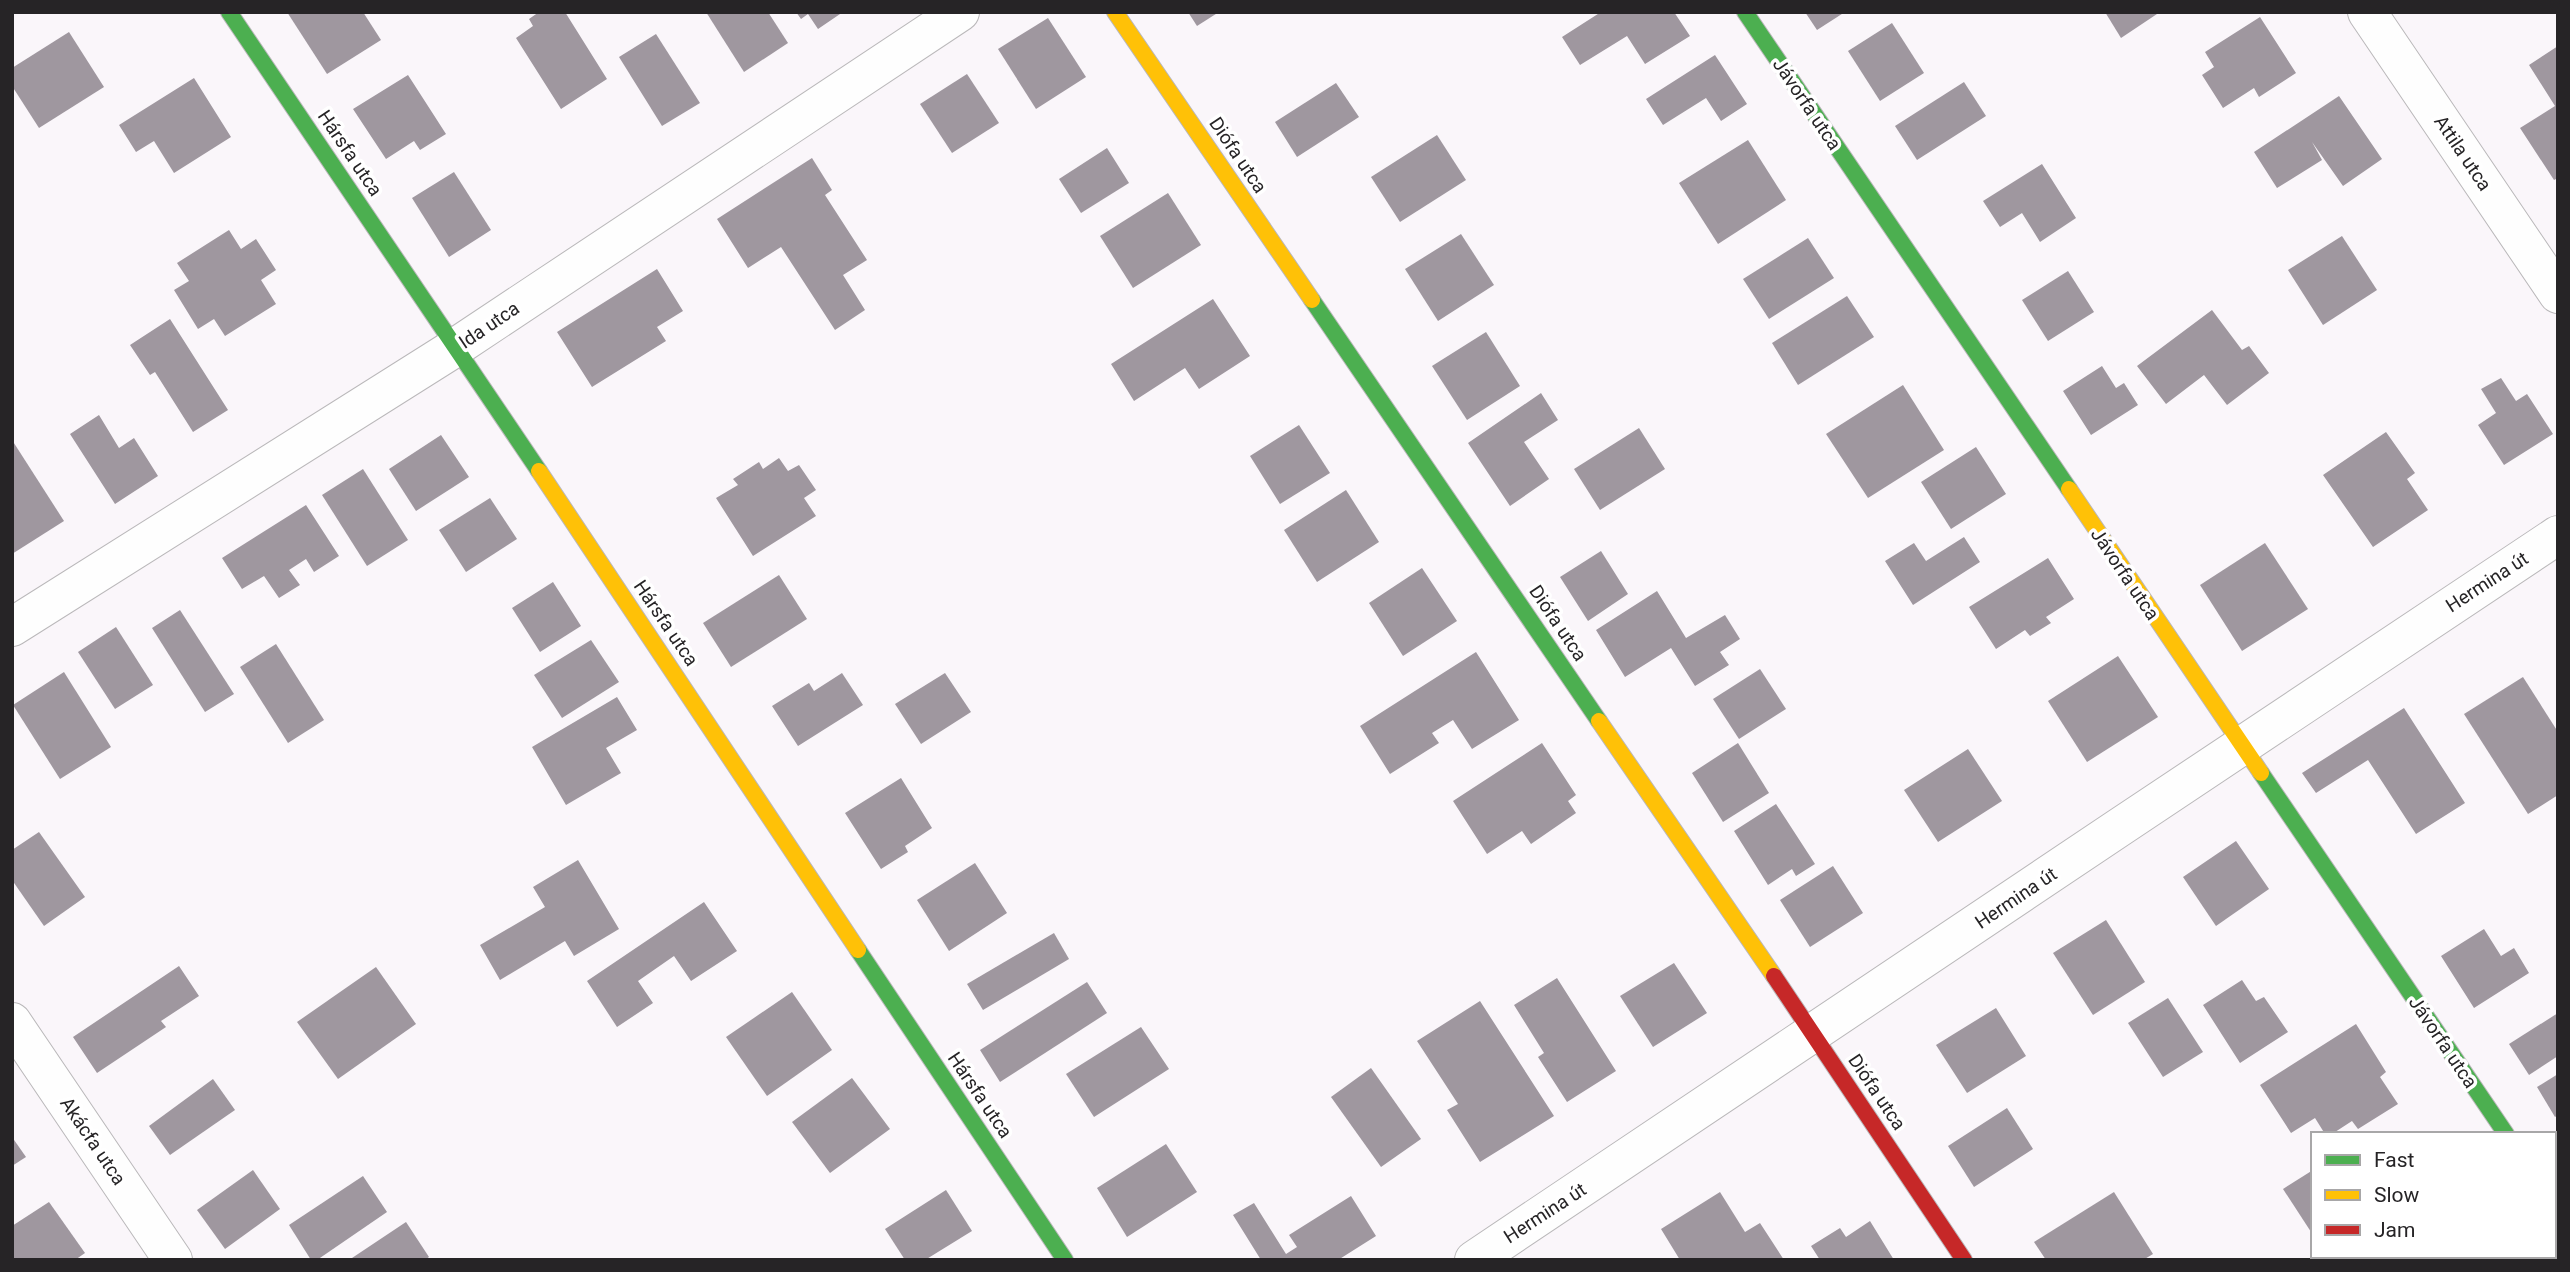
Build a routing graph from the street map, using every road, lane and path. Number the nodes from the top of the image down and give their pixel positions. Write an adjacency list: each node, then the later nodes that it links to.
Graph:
1 (229, 12): 7 (street, Hársfa utca)
2 (960, 12): 7 (street, Ida utca)
3 (1115, 12): 12 (street, Diófa utca)
4 (1745, 12): 10 (street, Jávorfa utca)
5 (2367, 12): 6 (street, Attila utca)
6 (2558, 294)
7 (456, 346): 9 (street, Ida utca); 15 (street, Hársfa utca)
8 (2558, 535): 10 (street, Hermina út)
9 (12, 628)
10 (2240, 745): 12 (street, Hermina út); 13 (street, Jávorfa utca)
11 (12, 1022): 14 (street, Akácfa utca)
12 (1814, 1035): 16 (street, Hermina út); 17 (street, Diófa utca)
13 (2505, 1132)
14 (173, 1260)
15 (1065, 1260)
16 (1474, 1260)
17 (1964, 1260)

